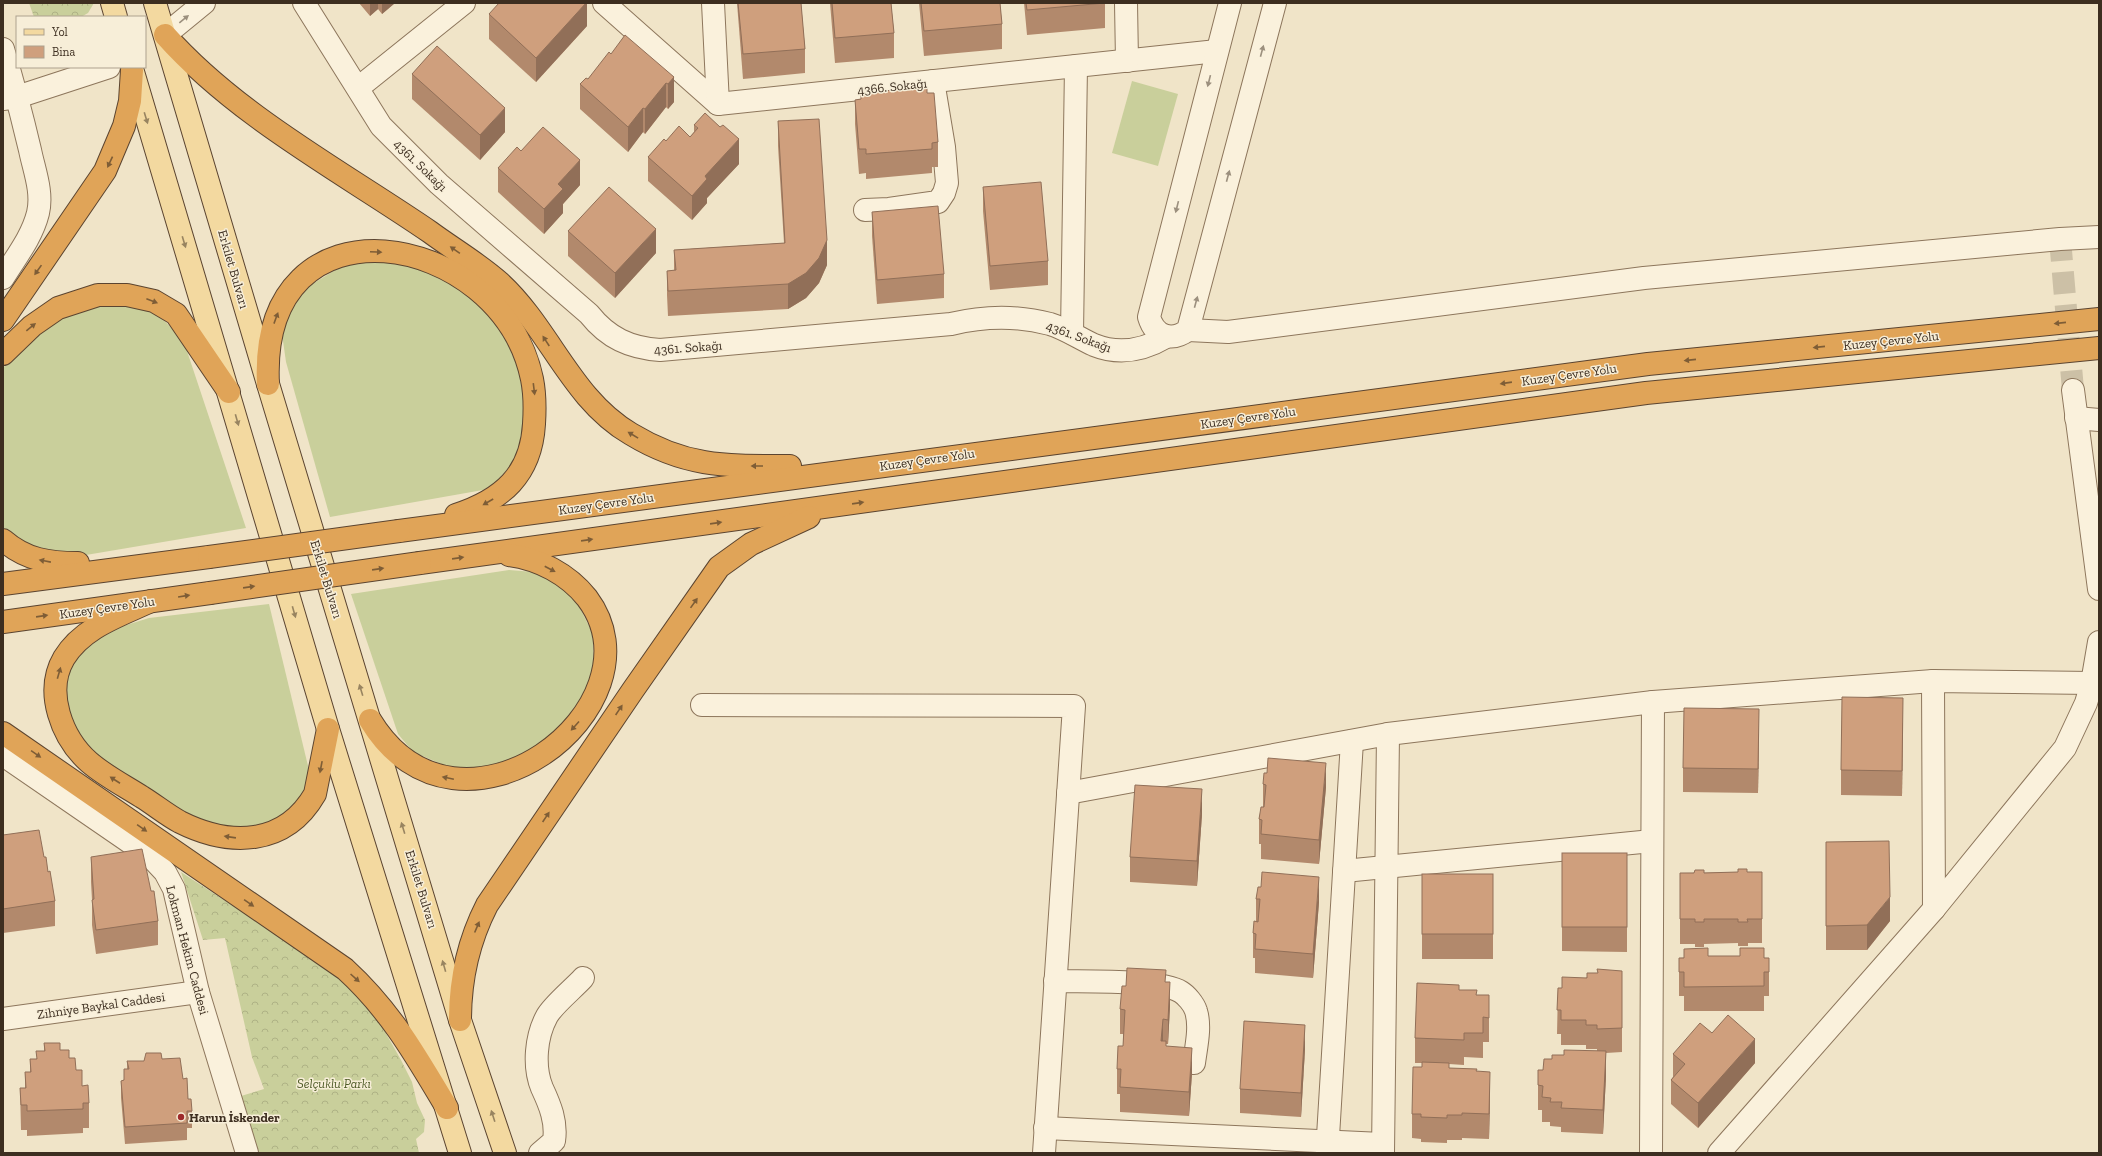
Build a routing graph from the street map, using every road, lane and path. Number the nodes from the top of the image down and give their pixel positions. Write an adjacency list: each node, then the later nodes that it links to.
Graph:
1 (112, 3): 11 (main road)
2 (155, 3): 12 (main road, Erkilet Bulvarı)
3 (204, 3): 12 (street, one-way to 3)
4 (304, 3): 20 (street, 4361. Sokağı)
5 (464, 3): 20 (street)
6 (604, 3): 22 (street)
7 (713, 3): 22 (street)
8 (1126, 3): 15 (street)
9 (1230, 3): 14 (street)
10 (1275, 3): 28 (street, one-way to 10)
11 (116, 16)
12 (165, 35): 33 (main road, Erkilet Bulvarı); 38 (highway, one-way to 12)
13 (3, 49): 21 (street)
14 (1217, 51): 15 (street, 4366. Sokağı); 30 (street, one-way to 30)
15 (1127, 61): 16 (street, 4366. Sokağı)
16 (1076, 66): 19 (street, 4366. Sokağı); 29 (street)
17 (106, 68): 21 (street)
18 (132, 69): 27 (highway, one-way to 27); 35 (main road, one-way to 35)
19 (934, 81): 22 (street, 4366. Sokağı); 23 (street)
20 (358, 88): 29 (street, 4361. Sokağı)
21 (10, 98): 25 (street)
22 (718, 104)
23 (865, 210)
24 (2099, 238): 28 (street)
25 (3, 278)
26 (2099, 319): 38 (highway, Kuzey Çevre Yolu, one-way to 38)
27 (3, 320)
28 (1188, 330): 30 (street, 4361. Sokağı)
29 (1072, 333): 30 (street, 4361. Sokağı)
30 (1166, 337)
31 (2099, 348): 39 (highway, one-way to 31)
32 (3, 354): 35 (highway, one-way to 35)
33 (268, 384): 40 (highway, one-way to 40); 53 (main road, Erkilet Bulvarı, one-way to 33)
34 (2073, 390): 36 (street)
35 (229, 392): 54 (main road, one-way to 54)
36 (2076, 418): 37 (street); 45 (street)
37 (2099, 420)
38 (880, 465): 40 (highway, Kuzey Çevre Yolu)
39 (831, 507): 42 (highway, one-way to 39); 68 (highway, one-way to 39)
40 (399, 531): 43 (highway, bridge)
41 (3, 540): 43 (highway, one-way to 41)
42 (486, 554): 46 (highway, Kuzey Çevre Yolu, one-way to 42, bridge); 53 (highway, one-way to 53)
43 (154, 564): 44 (highway)
44 (3, 584)
45 (2099, 589)
46 (151, 601): 47 (highway, Kuzey Çevre Yolu, one-way to 46); 54 (highway, one-way to 46)
47 (3, 622)
48 (2099, 642): 50 (street)
49 (1933, 681): 50 (street); 51 (street); 63 (street)
50 (2092, 683): 63 (street)
51 (1653, 702): 56 (street); 60 (street)
52 (702, 705): 59 (street)
53 (370, 720): 68 (main road, Erkilet Bulvarı, one-way to 53)
54 (328, 729): 70 (main road)
55 (3, 733): 70 (highway, one-way to 70)
56 (1388, 734): 57 (street); 61 (street)
57 (1352, 741): 59 (street); 62 (street)
58 (3, 755): 66 (street, Lokman Hekim Caddesi)
59 (1068, 792): 65 (street)
60 (1652, 841): 61 (street); 79 (street)
61 (1386, 867): 62 (street); 73 (street)
62 (1344, 871): 72 (street)
63 (1934, 909): 80 (street)
64 (583, 978): 77 (street)
65 (1055, 981): 69 (street); 71 (street)
66 (198, 992): 67 (street, Zihniye Baykal Caddesi); 74 (street, Lokman Hekim Caddesi)
67 (3, 1019)
68 (460, 1020): 76 (main road, Erkilet Bulvarı, one-way to 68)
69 (1194, 1063)
70 (447, 1108): 75 (main road)
71 (1045, 1128): 72 (street); 78 (street)
72 (1327, 1147): 73 (street)
73 (1382, 1149)
74 (246, 1153)
75 (460, 1153)
76 (505, 1153)
77 (540, 1153)
78 (1044, 1153)
79 (1651, 1153)
80 (1719, 1153)

